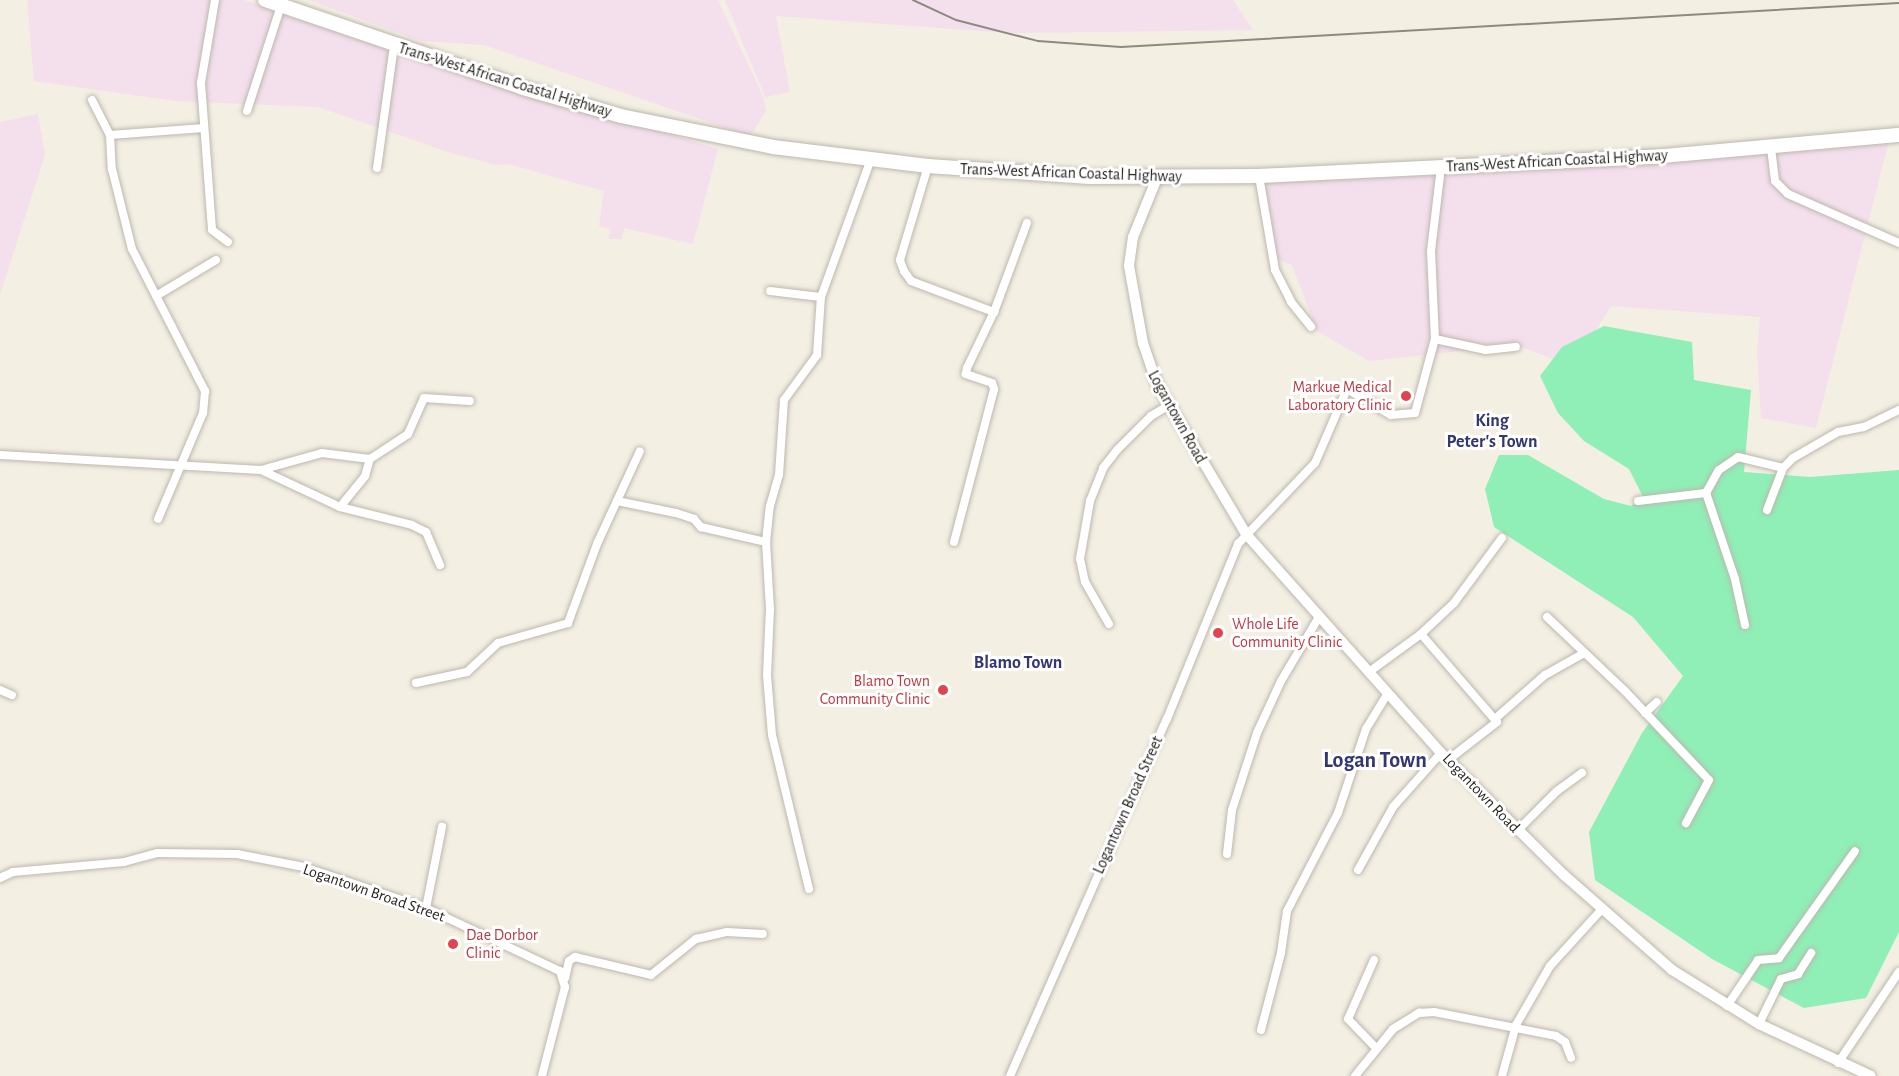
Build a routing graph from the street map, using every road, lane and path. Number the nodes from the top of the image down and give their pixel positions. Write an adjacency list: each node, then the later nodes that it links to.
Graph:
1 (215, 0): 7 (street)
2 (265, 0): 3 (highway, Trans-West African Coastal Highway)
3 (281, 6): 4 (highway, Trans-West African Coastal Highway); 6 (street)
4 (394, 45): 11 (highway, Trans-West African Coastal Highway); 14 (street)
5 (92, 100): 8 (street)
6 (247, 111)
7 (204, 128): 8 (street); 18 (street)
8 (110, 135): 22 (street)
9 (1899, 135): 10 (highway, Trans-West African Coastal Highway)
10 (1771, 148): 13 (highway, Trans-West African Coastal Highway); 19 (street)
11 (871, 159): 12 (highway, Trans-West African Coastal Highway); 23 (street)
12 (928, 166): 16 (highway, Trans-West African Coastal Highway); 24 (street)
13 (1441, 167): 15 (highway, Trans-West African Coastal Highway); 26 (street)
14 (377, 168)
15 (1259, 176): 16 (highway, Trans-West African Coastal Highway); 25 (street)
16 (1157, 178): 29 (street, Logantown Road)
17 (1027, 223): 24 (street)
18 (228, 242)
19 (1899, 243)
20 (216, 260): 22 (street)
21 (770, 291): 23 (street)
22 (156, 296): 34 (street)
23 (820, 297): 45 (street)
24 (994, 312): 46 (street)
25 (1311, 327)
26 (1434, 339): 27 (street); 43 (street, Logantown Broad Street)
27 (1516, 347)
28 (470, 401): 33 (street)
29 (1169, 405): 43 (street, Logantown Road); 50 (street)
30 (1899, 410): 35 (street)
31 (640, 452): 38 (street)
32 (0, 455): 34 (street)
33 (370, 459): 36 (street); 40 (street)
34 (180, 466): 36 (street); 42 (street)
35 (1783, 468): 37 (street); 41 (street)
36 (261, 470): 40 (street)
37 (1706, 493): 39 (street); 51 (street)
38 (617, 501): 45 (street); 55 (street)
39 (1638, 501)
40 (340, 507): 47 (street)
41 (1767, 510)
42 (158, 519)
43 (1246, 534): 48 (street, Logantown Road); 87 (street, Logantown Broad Street)
44 (1503, 538): 52 (street)
45 (766, 542): 71 (street)
46 (954, 542)
47 (440, 565)
48 (1319, 617): 54 (street, Logantown Road); 68 (street)
49 (1546, 617): 53 (street)
50 (1109, 624)
51 (1744, 625)
52 (1421, 634): 54 (street); 61 (street)
53 (1584, 653): 60 (street); 61 (street)
54 (1369, 672): 57 (street, Logantown Road)
55 (416, 683)
56 (0, 690): 58 (street)
57 (1388, 693): 62 (street, Logantown Road); 82 (street)
58 (12, 695)
59 (1657, 702): 60 (street)
60 (1645, 713): 64 (street)
61 (1496, 718): 62 (street)
62 (1445, 756): 66 (street, Logantown Road); 69 (street)
63 (1582, 773): 66 (street)
64 (1686, 824)
65 (442, 827): 72 (street)
66 (1517, 831): 73 (street, Logantown Road)
67 (1855, 850): 79 (street)
68 (1227, 854)
69 (1358, 870)
70 (0, 879): 72 (street, Logantown Broad Street)
71 (809, 889)
72 (426, 908): 78 (street, Logantown Broad Street)
73 (1602, 909): 79 (street, Logantown Road); 81 (street)
74 (763, 934): 78 (street)
75 (1811, 953): 80 (street)
76 (1374, 960): 83 (street)
77 (1899, 972): 85 (street)
78 (565, 978): 86 (street)
79 (1727, 1006): 80 (street, Logantown Road)
80 (1759, 1024): 85 (street, Logantown Road)
81 (1516, 1025): 83 (street); 84 (street); 89 (street)
82 (1261, 1030)
83 (1375, 1047): 88 (street)
84 (1571, 1058)
85 (1838, 1063): 90 (street, Logantown Road)
86 (542, 1076)
87 (1010, 1076)
88 (1355, 1076)
89 (1502, 1076)
90 (1871, 1076)

